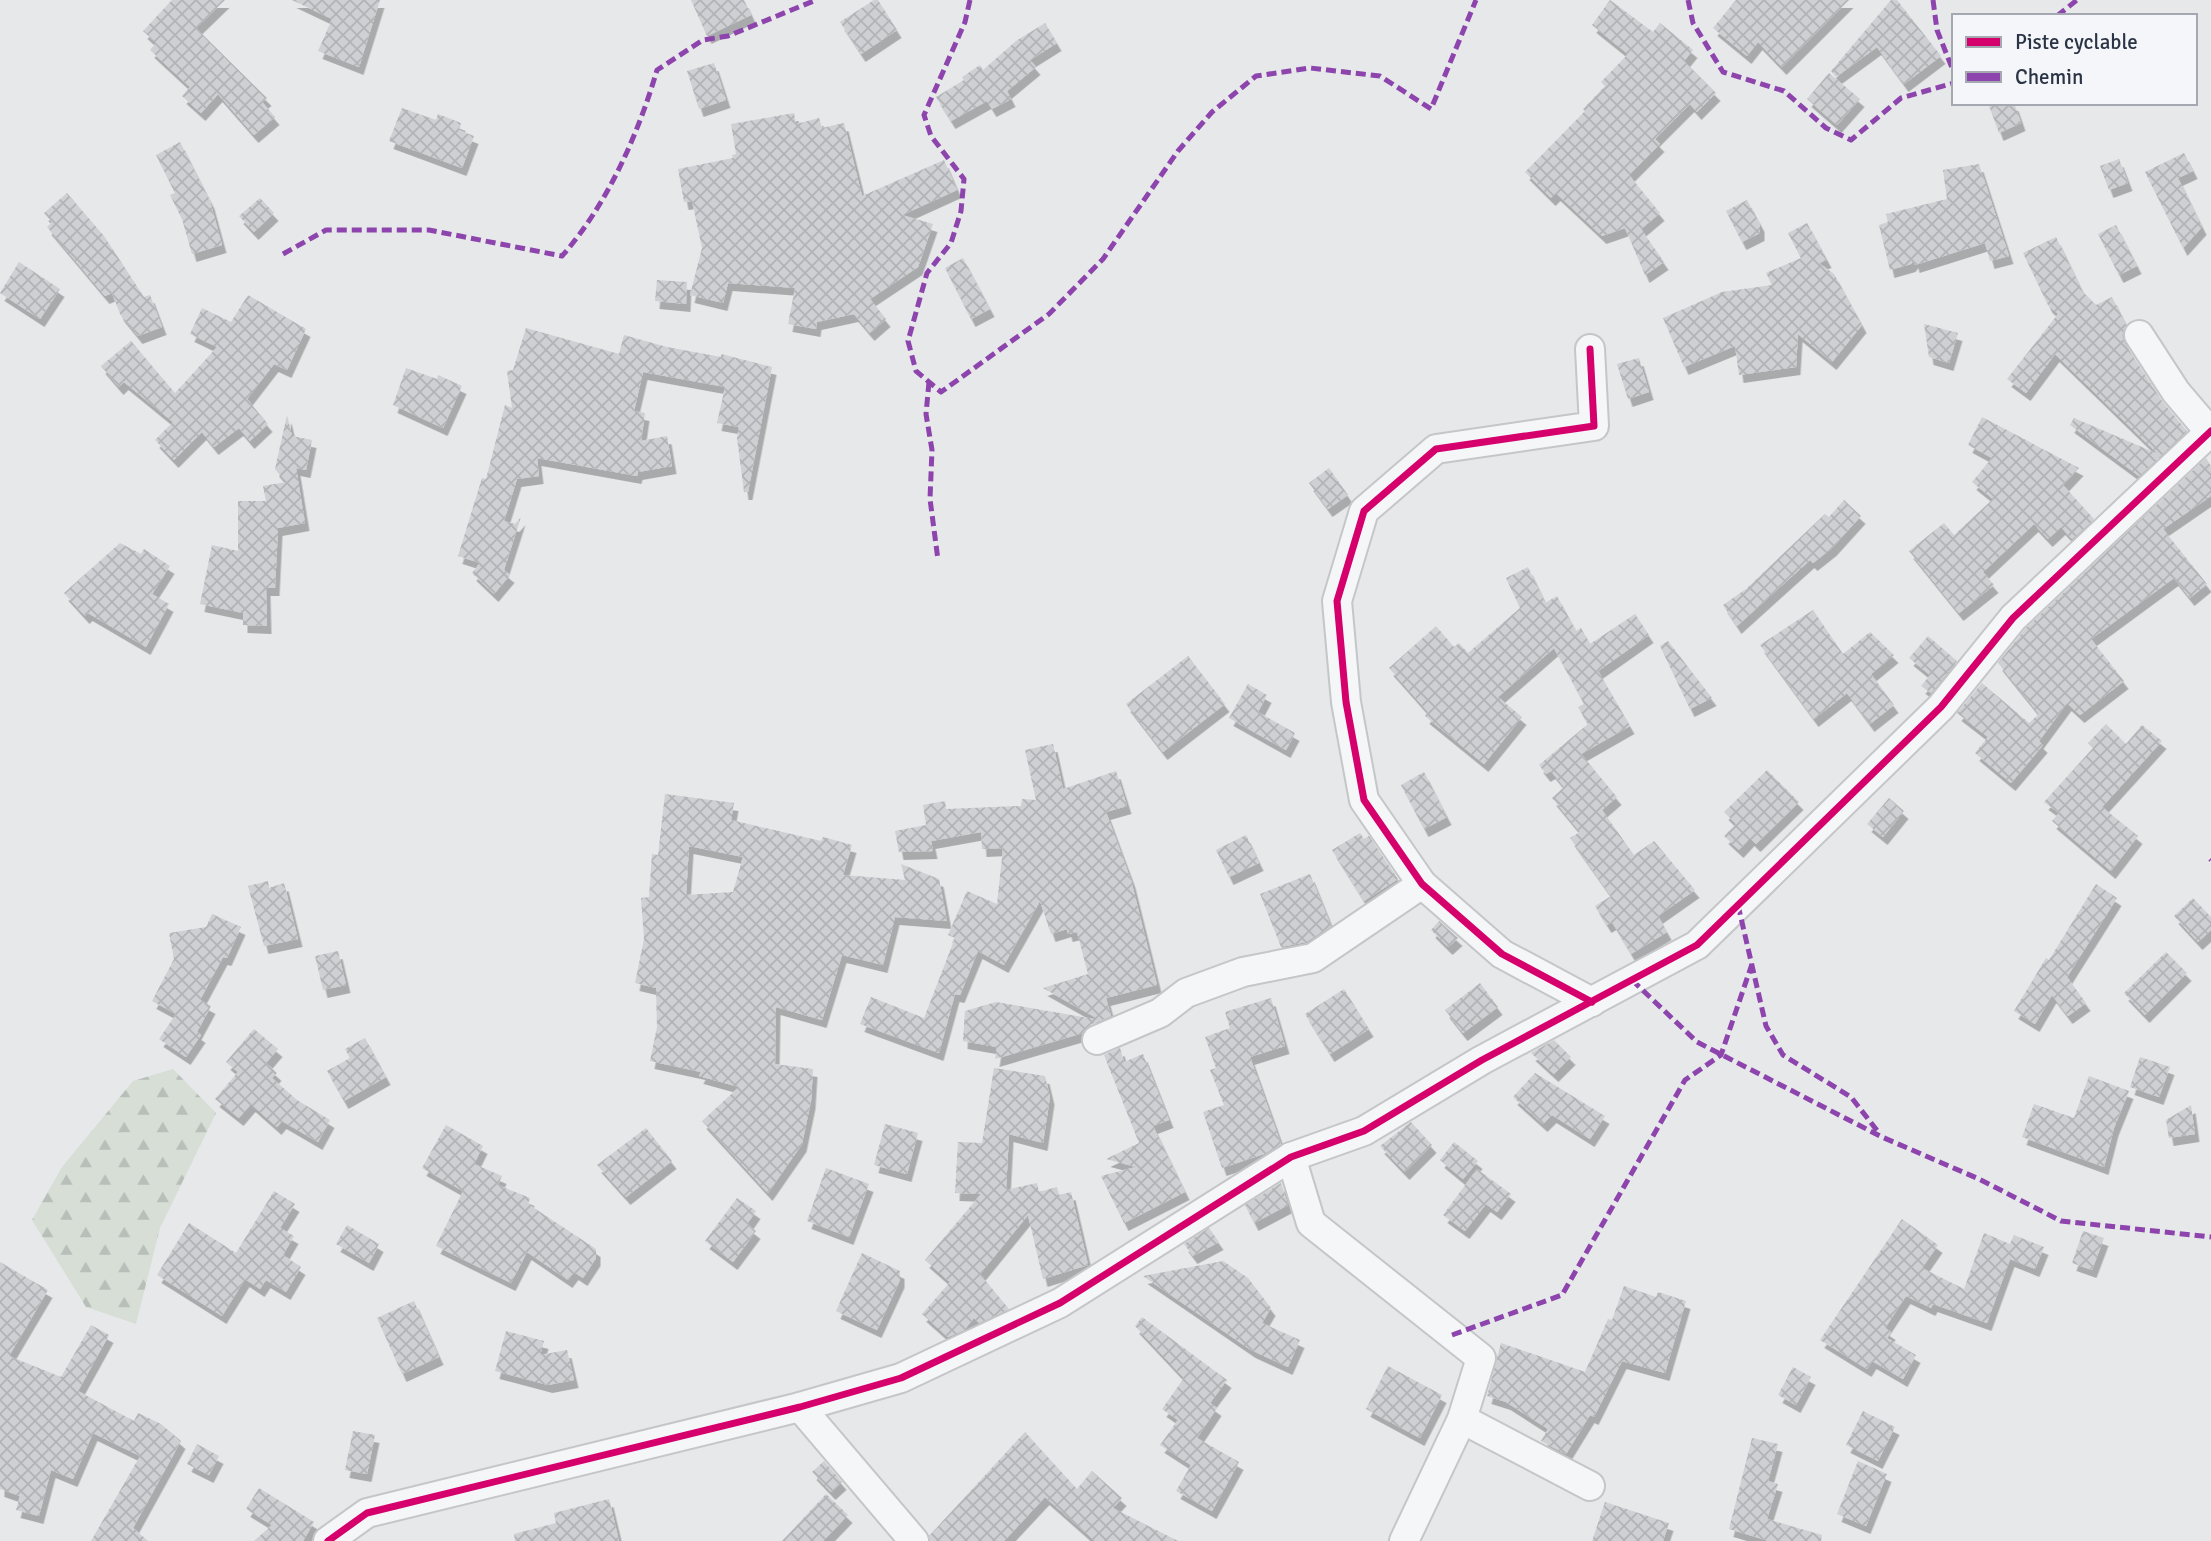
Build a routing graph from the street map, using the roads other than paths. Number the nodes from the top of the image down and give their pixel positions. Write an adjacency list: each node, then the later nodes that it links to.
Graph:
1 (2139, 335): 3 (street)
2 (1590, 349): 4 (street)
3 (2210, 431): 5 (street)
4 (1422, 884): 5 (street); 6 (street)
5 (1592, 1002): 7 (street)
6 (1097, 1040)
7 (1291, 1157): 8 (street); 9 (street)
8 (800, 1407): 11 (street); 12 (street)
9 (1462, 1419): 10 (street); 13 (street)
10 (1590, 1486)
11 (328, 1541)
12 (914, 1541)
13 (1404, 1541)

